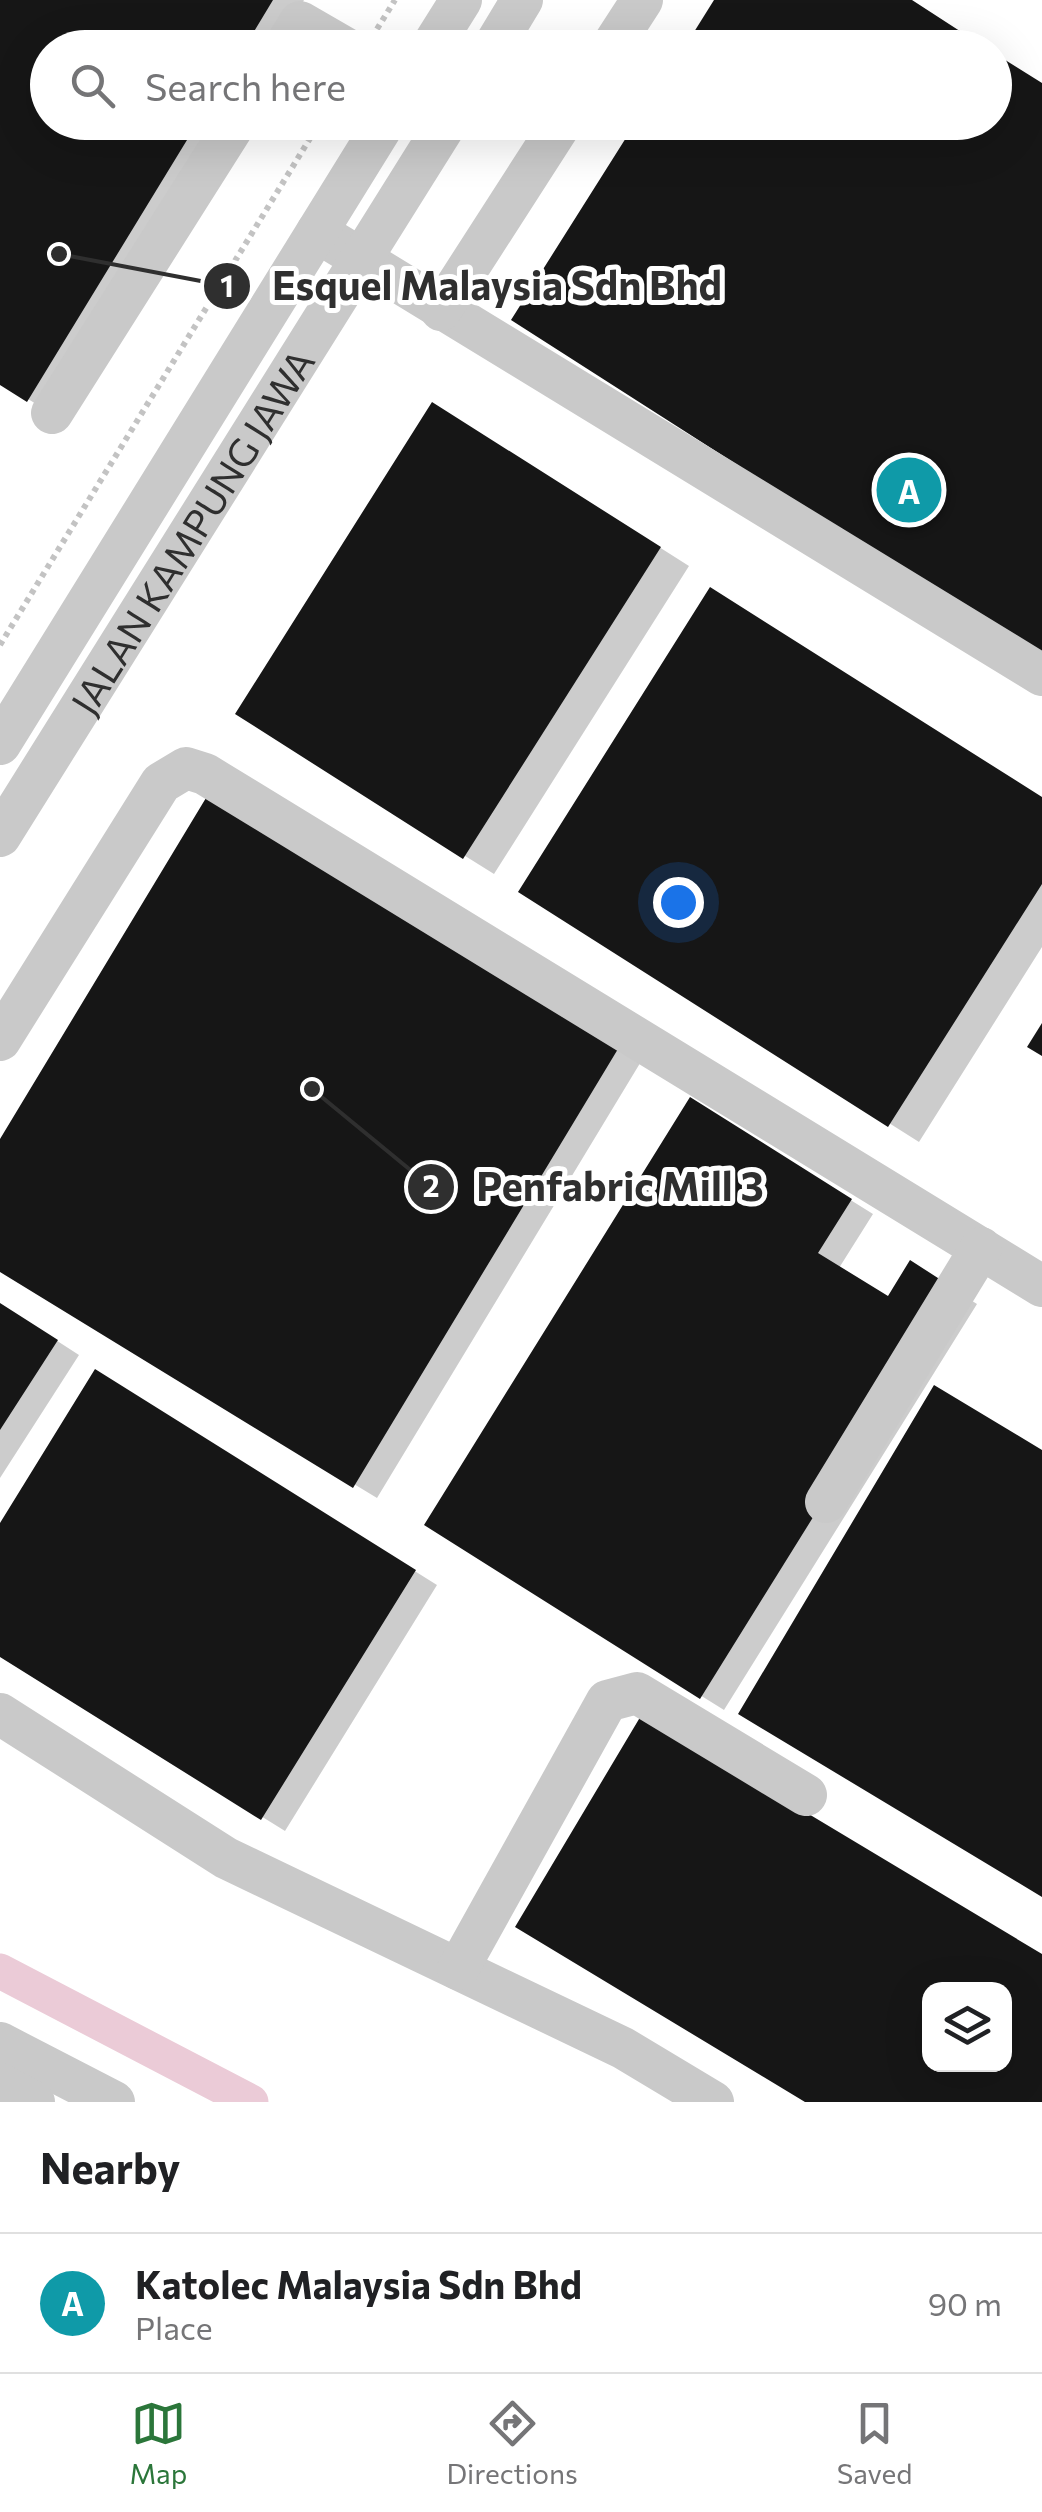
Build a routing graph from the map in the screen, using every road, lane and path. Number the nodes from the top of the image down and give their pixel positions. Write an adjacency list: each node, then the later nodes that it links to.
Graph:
1 (395, 0): 7 (path)
2 (461, 0): 8 (street)
3 (522, 0): 9 (street)
4 (642, 0): 10 (street)
5 (295, 23): 6 (street)
6 (322, 30)
7 (369, 30)
8 (442, 30)
9 (504, 30)
10 (623, 30)
11 (225, 140): 19 (street)
12 (309, 140): 20 (path)
13 (374, 140): 16 (street, JALAN KAMPUNG JAWA)
14 (436, 140): 17 (street, JALAN KAMPUNG JAWA)
15 (550, 140): 18 (street)
16 (317, 232): 17 (street); 22 (street, JALAN KAMPUNG JAWA)
17 (361, 261): 18 (street); 23 (street, JALAN KAMPUNG JAWA)
18 (441, 310): 21 (street)
19 (52, 413)
20 (0, 645)
21 (1042, 675)
22 (7, 716): 23 (street)
23 (62, 736): 24 (street, JALAN KAMPUNG JAWA)
24 (0, 836)
25 (0, 1040): 26 (street)
26 (981, 1248): 27 (street); 28 (street)
27 (1042, 1286)
28 (826, 1502)
29 (0, 1714): 31 (street)
30 (806, 1795): 31 (street)
31 (458, 1969): 36 (street)
32 (0, 2042): 35 (street)
33 (0, 2084): 34 (street)
34 (34, 2102)
35 (114, 2102)
36 (713, 2102)

